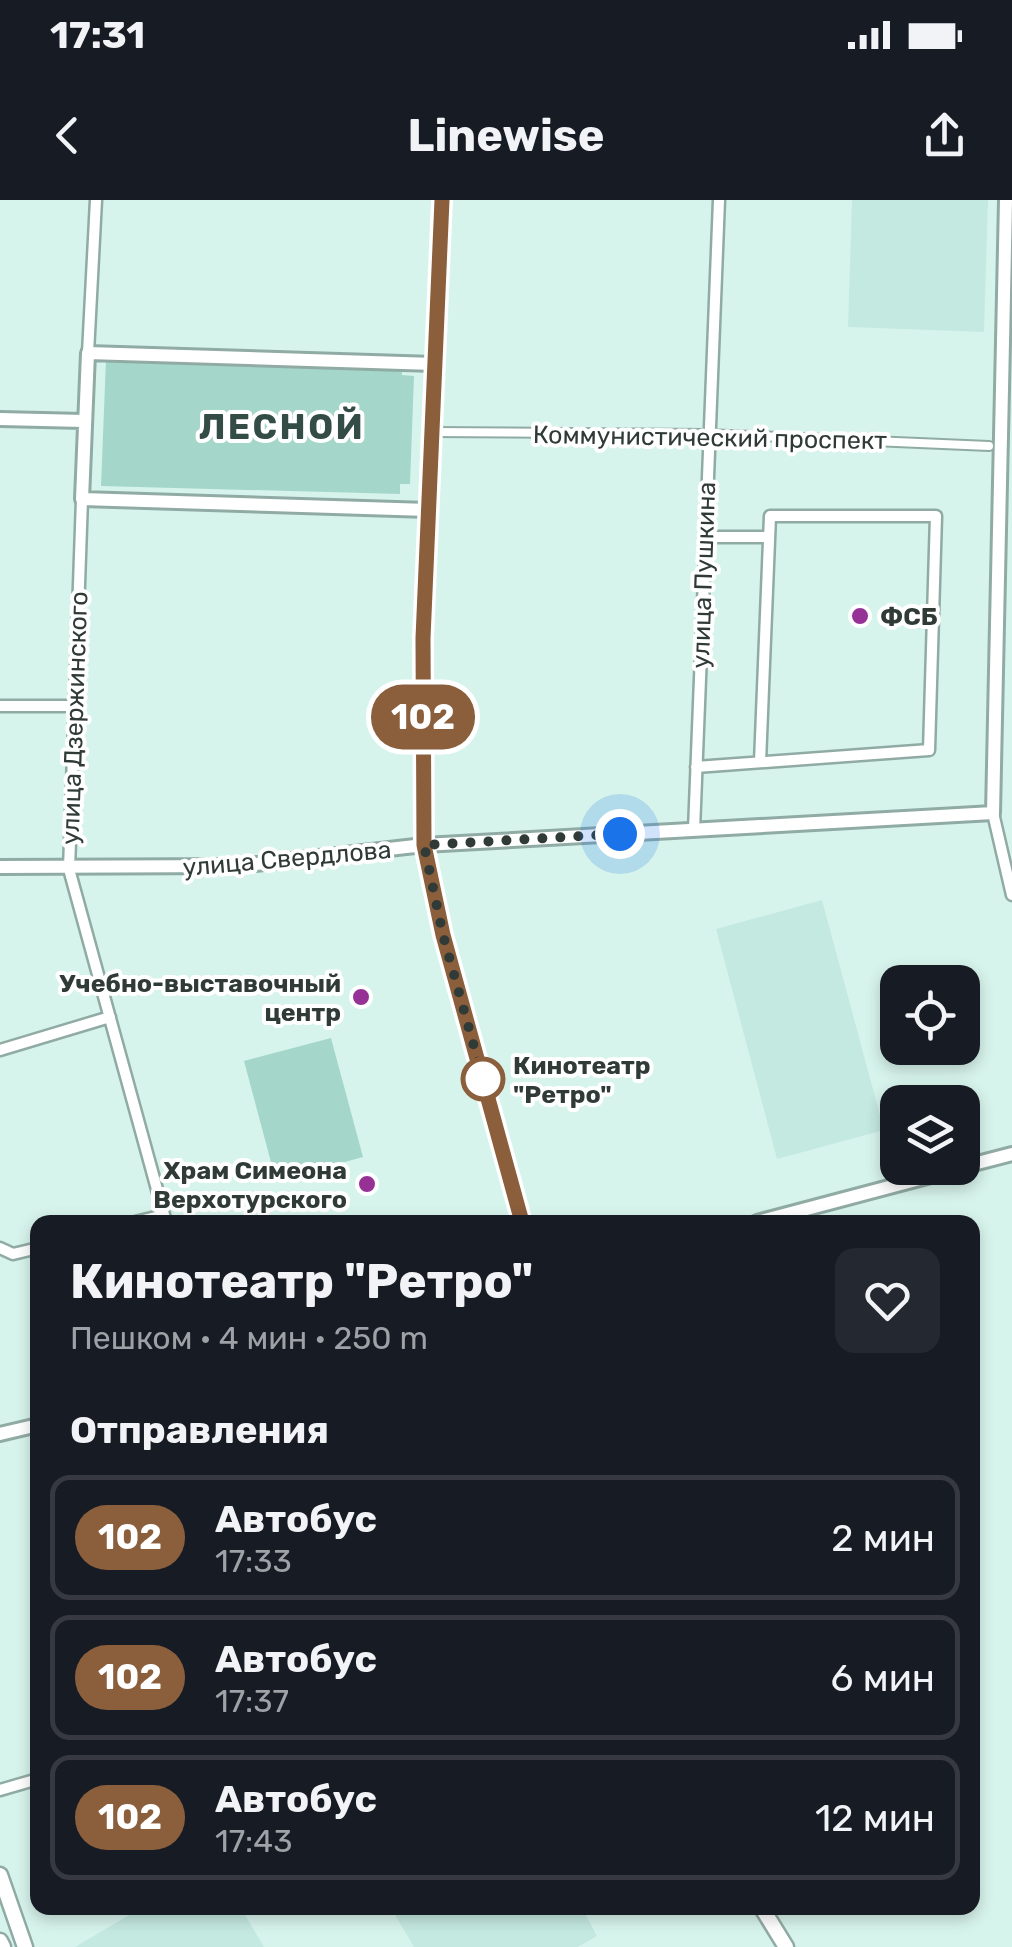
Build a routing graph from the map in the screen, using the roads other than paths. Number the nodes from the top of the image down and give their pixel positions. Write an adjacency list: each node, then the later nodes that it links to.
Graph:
1 (96, 200): 7 (street, улица Дзержинского)
2 (434, 200): 6 (main road)
3 (442, 200): 6 (main road)
4 (719, 200): 12 (street, улица Пушкина)
5 (1006, 200): 22 (street)
6 (437, 226): 8 (main road)
7 (88, 353): 8 (street); 10 (street, улица Дзержинского)
8 (430, 364): 11 (main road); 15 (main road)
9 (0, 419): 10 (street)
10 (84, 421): 14 (street, улица Дзержинского)
11 (431, 432): 12 (street, Коммунистический проспект); 15 (main road)
12 (707, 434): 13 (street, Коммунистический проспект); 16 (street, улица Пушкина)
13 (989, 446)
14 (82, 499): 15 (street); 19 (street, улица Дзержинского)
15 (425, 510): 24 (main road)
16 (704, 536): 17 (street); 21 (street, улица Пушкина)
17 (769, 538): 20 (street); 20 (street)
18 (0, 706): 19 (street)
19 (75, 706): 26 (street, улица Дзержинского)
20 (760, 762): 21 (street)
21 (696, 766): 23 (street, улица Пушкина)
22 (992, 813): 23 (street, улица Свердлова); 27 (street)
23 (694, 830): 24 (street, улица Свердлова)
24 (421, 846): 26 (street, улица Свердлова); 34 (main road)
25 (0, 867): 26 (street, улица Свердлова)
26 (70, 869): 28 (street, улица Дзержинского)
27 (1012, 895)
28 (110, 1016): 29 (street); 33 (street, улица Дзержинского)
29 (0, 1050)
30 (1012, 1154): 31 (street)
31 (980, 1162)
32 (895, 1185): 35 (street)
33 (164, 1215)
34 (516, 1215)
35 (783, 1215)
36 (0, 1248): 37 (street)
37 (30, 1250)
38 (30, 1427): 39 (street)
39 (0, 1434)
40 (30, 1781): 41 (street)
41 (0, 1790)
42 (0, 1874): 44 (main road)
43 (770, 1915): 45 (main road)
44 (25, 1947)
45 (789, 1947)

